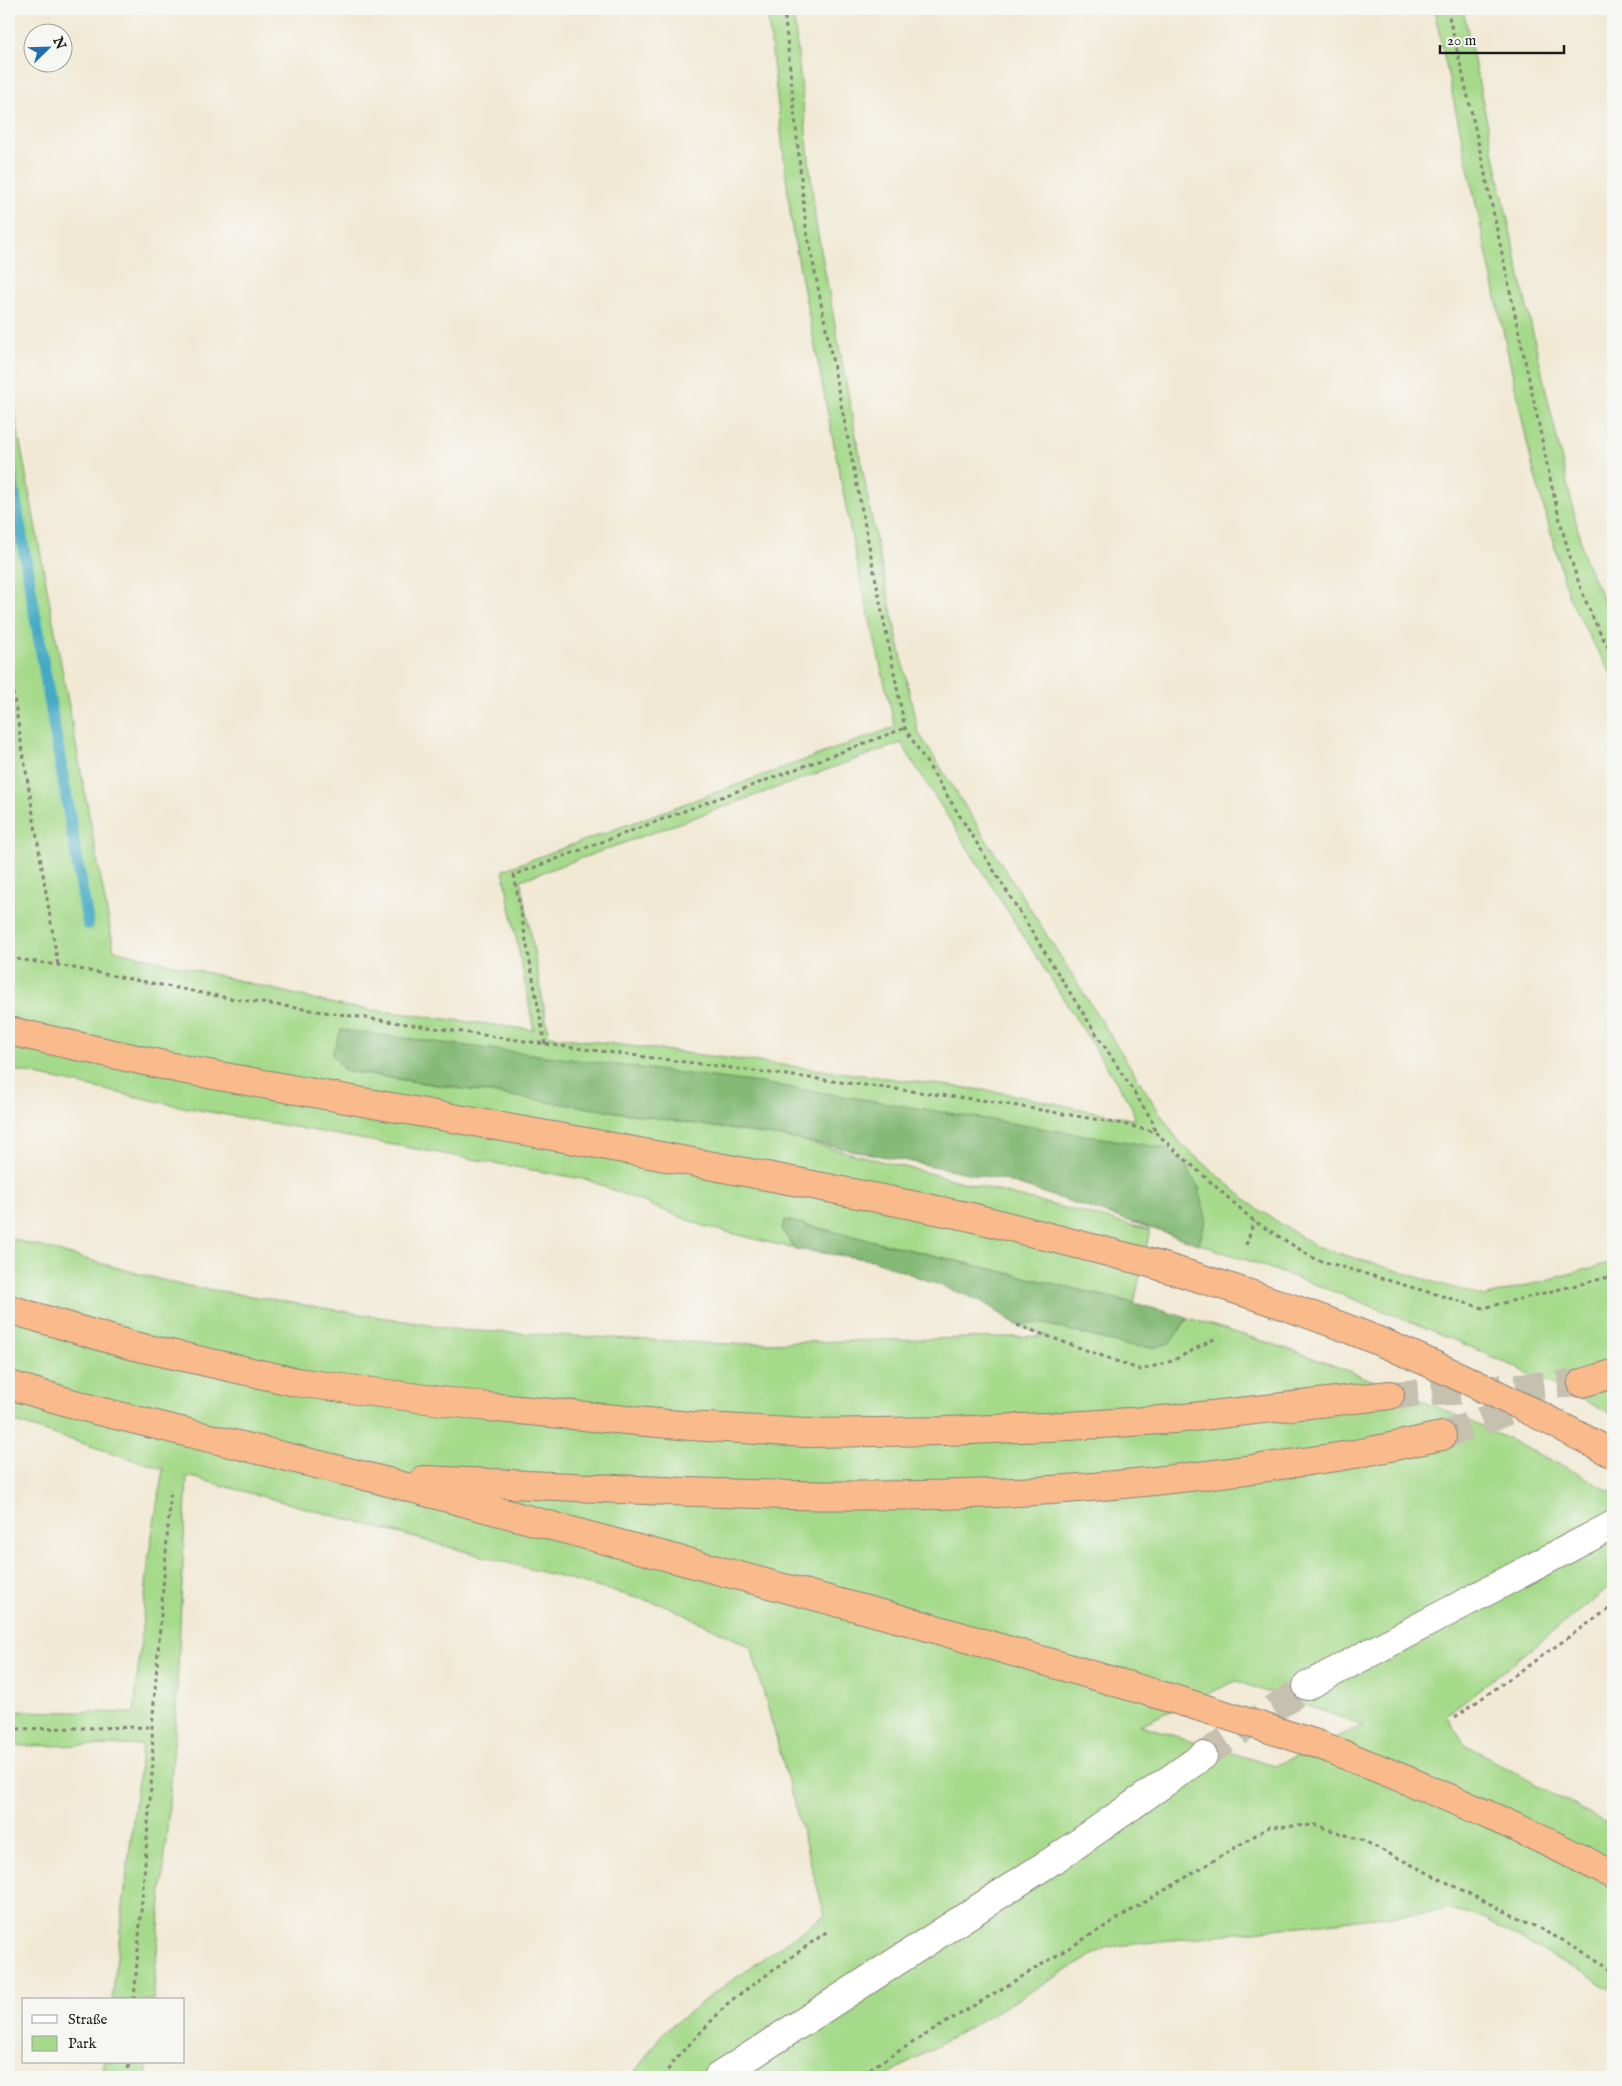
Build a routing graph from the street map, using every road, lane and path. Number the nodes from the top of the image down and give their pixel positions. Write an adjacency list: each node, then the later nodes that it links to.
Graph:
1 (784, 9): 5 (path)
2 (1447, 9): 3 (path)
3 (1613, 655)
4 (9, 668): 7 (path)
5 (905, 728): 9 (path); 10 (path)
6 (9, 958): 7 (path)
7 (58, 965): 9 (path)
8 (9, 1032): 22 (highway, bridge)
9 (545, 1044): 10 (path)
10 (1155, 1132): 11 (path)
11 (1254, 1221): 12 (path); 13 (path)
12 (1246, 1245)
13 (1613, 1276)
14 (9, 1309): 20 (highway)
15 (1016, 1325): 16 (path)
16 (1216, 1338)
17 (1613, 1374): 18 (highway)
18 (1582, 1383)
19 (9, 1385): 23 (highway)
20 (1390, 1395)
21 (1442, 1436): 23 (highway)
22 (1613, 1454)
23 (373, 1478): 32 (highway, bridge)
24 (171, 1489): 29 (path)
25 (1613, 1525): 27 (street)
26 (1613, 1606): 28 (path)
27 (1307, 1686)
28 (1455, 1717)
29 (152, 1727): 30 (path); 35 (path)
30 (9, 1730)
31 (1203, 1756): 39 (street)
32 (1613, 1875)
33 (829, 1930): 38 (path)
34 (1613, 1970): 40 (path)
35 (134, 1998)
36 (129, 2064): 37 (path)
37 (128, 2077)
38 (663, 2077)
39 (718, 2077)
40 (856, 2077)

